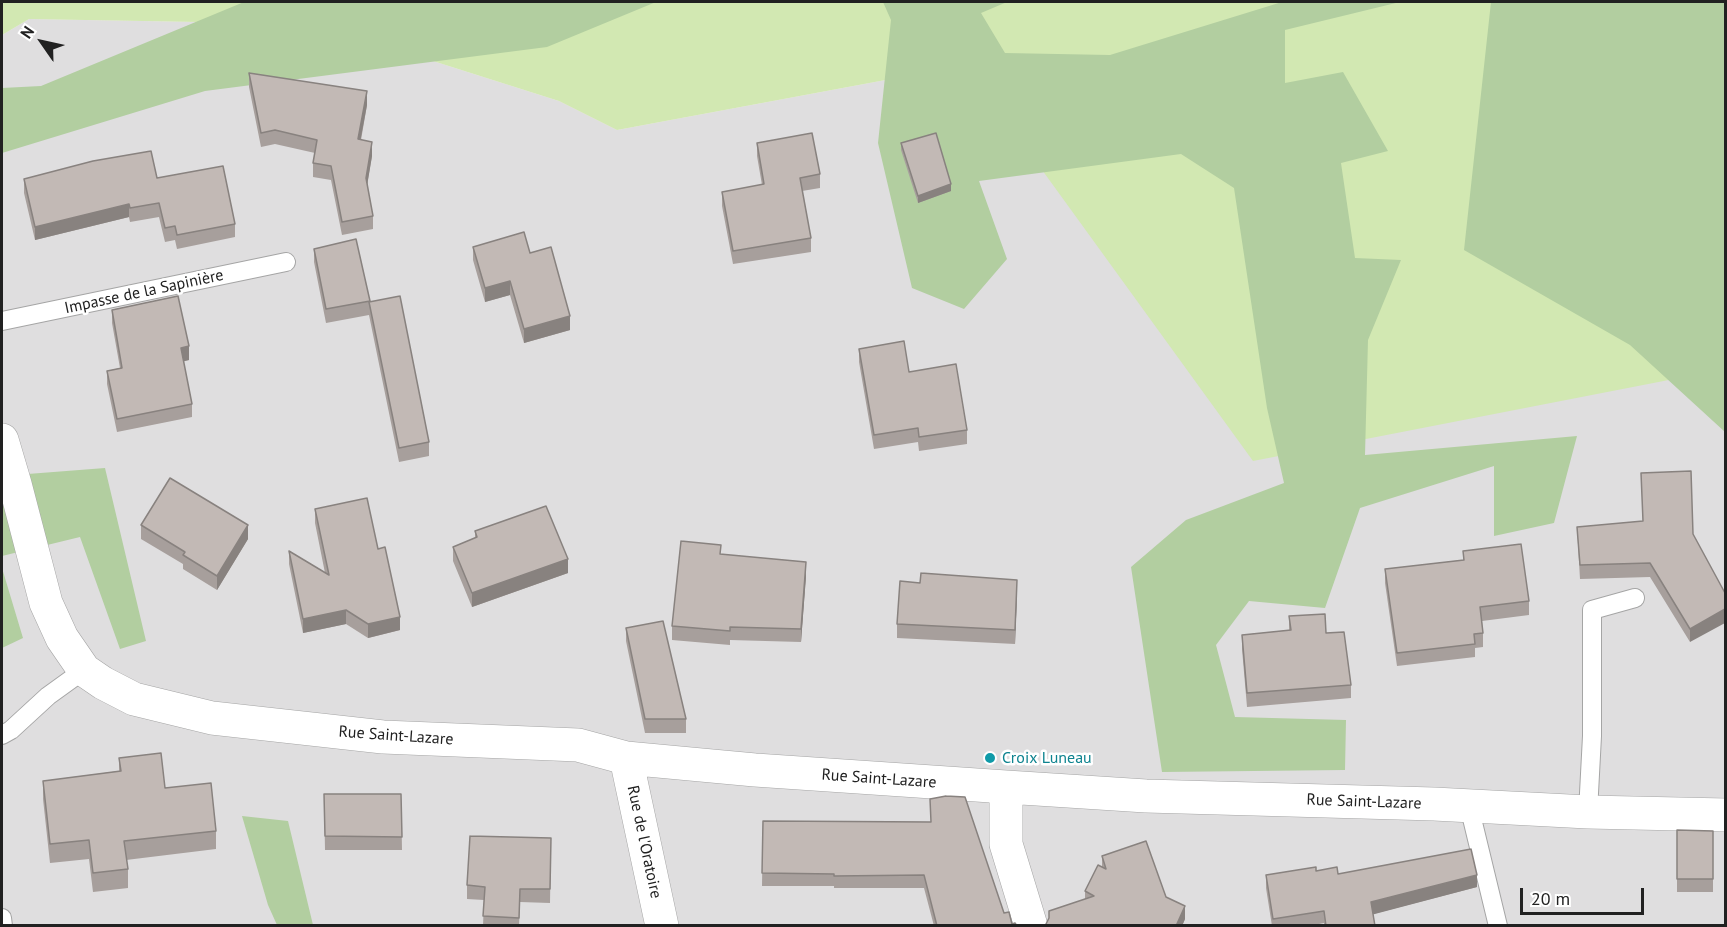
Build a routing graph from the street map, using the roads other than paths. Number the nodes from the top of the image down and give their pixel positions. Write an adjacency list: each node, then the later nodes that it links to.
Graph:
1 (286, 262): 2 (lane, Impasse de la Sapinière)
2 (2, 321)
3 (2, 440): 5 (street, Rue Saint-Lazare)
4 (1635, 598): 10 (lane)
5 (84, 670): 6 (lane); 7 (street, Rue Saint-Lazare)
6 (2, 735)
7 (626, 758): 8 (street, Rue Saint-Lazare); 14 (street, Rue de l'Oratoire)
8 (1006, 788): 9 (street, Rue Saint-Lazare); 15 (street)
9 (1469, 806): 10 (street, Rue Saint-Lazare); 16 (lane)
10 (1588, 812): 11 (street, Rue Saint-Lazare)
11 (1725, 815)
12 (2, 918): 13 (lane)
13 (3, 926)
14 (662, 926)
15 (1031, 926)
16 (1498, 926)

